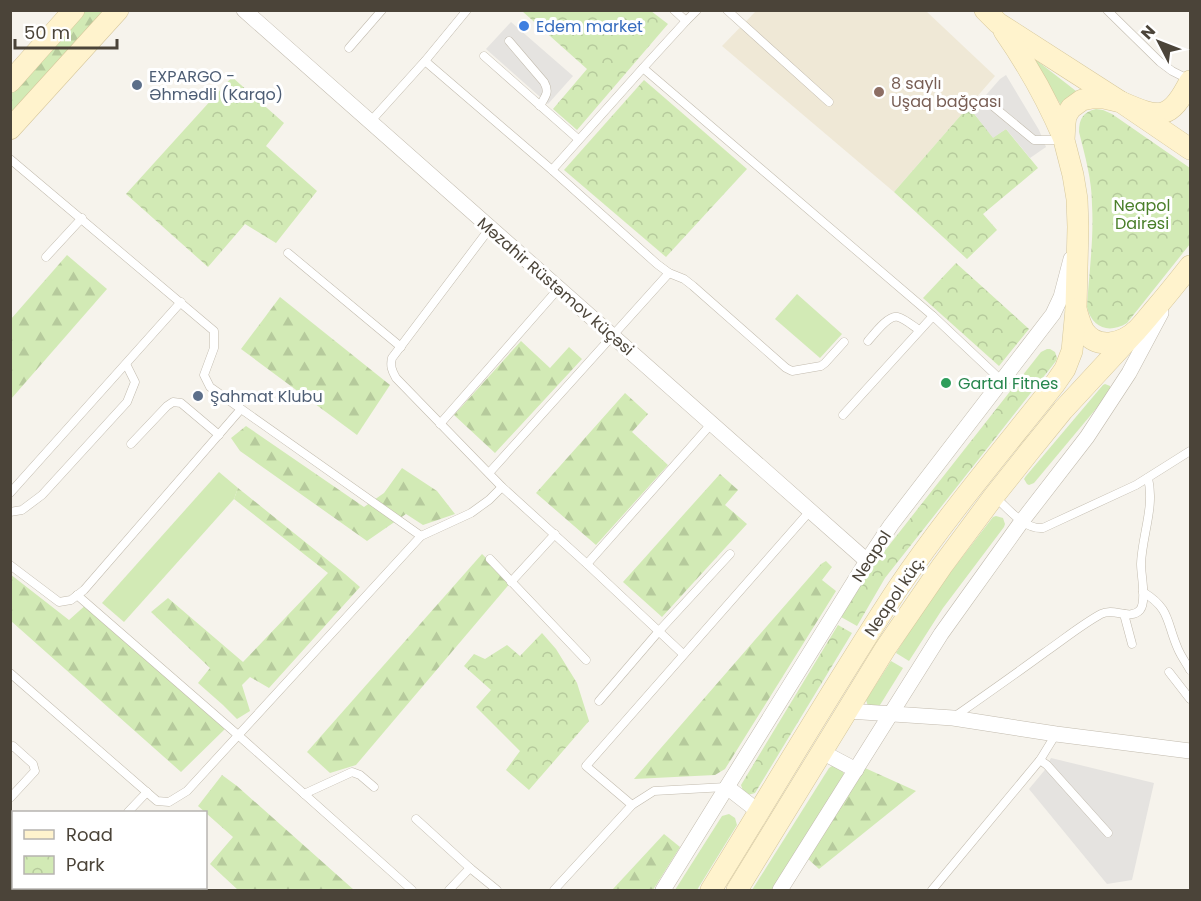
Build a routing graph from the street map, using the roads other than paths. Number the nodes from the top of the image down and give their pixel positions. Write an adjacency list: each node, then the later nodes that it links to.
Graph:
1 (74, 10): 18 (main road)
2 (117, 10): 24 (main road)
3 (244, 10): 23 (street, Məzahir Rüstəmov küçəsi)
4 (467, 10): 15 (lane)
5 (674, 10): 11 (lane)
6 (697, 10): 11 (lane)
7 (727, 10): 19 (lane)
8 (1107, 10): 17 (lane)
9 (379, 11): 13 (lane)
10 (992, 17): 20 (main road); 26 (main road, Neapol küç.)
11 (686, 21): 16 (lane)
12 (509, 41): 21 (lane)
13 (349, 48)
14 (484, 56): 21 (lane)
15 (426, 60): 23 (lane); 29 (lane)
16 (643, 68): 25 (lane); 40 (lane)
17 (1191, 81): 20 (main road)
18 (10, 82)
19 (829, 102)
20 (1121, 102): 26 (main road); 27 (main road)
21 (540, 106): 25 (lane)
22 (994, 107): 26 (lane)
23 (370, 122): 32 (street, Məzahir Rüstəmov küçəsi)
24 (10, 129)
25 (578, 139): 29 (lane)
26 (1064, 140): 31 (main road, Neapol küç.)
27 (1191, 149)
28 (10, 159): 30 (lane)
29 (552, 170): 35 (lane)
30 (82, 218): 34 (lane); 38 (lane)
31 (1078, 227): 39 (main road, Neapol küç.); 48 (street, Neapol)
32 (490, 228): 37 (street, Məzahir Rüstəmov küçəsi); 46 (lane)
33 (288, 253): 46 (lane)
34 (46, 257)
35 (669, 273): 43 (lane); 45 (lane)
36 (1184, 273): 42 (main road, Neapol küç.); 63 (street)
37 (559, 288): 43 (street, Məzahir Rüstəmov küçəsi); 52 (lane)
38 (181, 302): 47 (lane); 49 (lane)
39 (1076, 309): 42 (main road); 101 (main road, Neapol küç.)
40 (933, 316): 41 (lane); 48 (lane)
41 (920, 330): 44 (lane); 50 (lane)
42 (1136, 331): 60 (main road, Neapol küç.)
43 (612, 335): 51 (street, Məzahir Rüstəmov küçəsi); 56 (lane)
44 (868, 341)
45 (844, 342)
46 (401, 347): 52 (lane)
47 (126, 364): 59 (lane); 62 (lane)
48 (1001, 380): 68 (street, Neapol)
49 (242, 409): 53 (lane); 65 (lane)
50 (843, 415)
51 (712, 423): 61 (street, Məzahir Rüstəmov küçəsi); 69 (lane)
52 (440, 424): 56 (lane)
53 (219, 435): 54 (lane); 73 (lane)
54 (131, 444)
55 (1191, 451): 57 (lane)
56 (489, 473): 58 (lane)
57 (1148, 478): 63 (lane); 72 (lane)
58 (502, 487): 64 (lane); 65 (lane)
59 (10, 493)
60 (994, 496): 63 (lane); 84 (main road, Neapol küç.)
61 (810, 511): 68 (street, Məzahir Rüstəmov küçəsi); 77 (lane)
62 (10, 512)
63 (1022, 521): 85 (street)
64 (555, 534): 69 (lane); 71 (lane)
65 (421, 536): 88 (lane)
66 (730, 554): 75 (lane)
67 (490, 559): 71 (lane)
68 (867, 561): 94 (street, Neapol)
69 (588, 564): 75 (lane)
70 (10, 566): 73 (lane)
71 (512, 582): 78 (lane)
72 (1143, 592): 74 (lane); 79 (lane)
73 (77, 595): 88 (lane)
74 (1124, 614): 76 (lane); 86 (lane)
75 (659, 631): 77 (lane); 83 (lane)
76 (1132, 644)
77 (683, 654): 99 (lane)
78 (586, 660)
79 (1191, 670)
80 (1169, 672): 82 (lane)
81 (10, 673): 96 (lane)
82 (1191, 699)
83 (599, 701)
84 (848, 711): 85 (street); 91 (main road, Neapol küç.)
85 (891, 714): 86 (street); 93 (street)
86 (953, 718): 87 (street)
87 (1056, 734): 90 (street); 92 (lane)
88 (238, 735): 96 (lane); 97 (lane)
89 (10, 748): 98 (lane)
90 (1191, 751)
91 (822, 752): 93 (street); 111 (main road, Neapol küç.)
92 (1040, 760): 103 (lane); 113 (lane)
93 (856, 770): 112 (street)
94 (727, 786): 99 (lane); 101 (street); 109 (street, Neapol)
95 (374, 787): 97 (lane)
96 (147, 792): 100 (lane)
97 (303, 794): 105 (lane)
98 (10, 798)
99 (632, 805): 108 (lane)
100 (130, 811)
101 (759, 812): 110 (main road, Neapol küç.)
102 (416, 819): 104 (lane)
103 (1108, 833)
104 (470, 868): 106 (lane); 107 (lane)
105 (412, 891)
106 (449, 891)
107 (497, 891)
108 (554, 891)
109 (663, 891)
110 (711, 891)
111 (737, 891)
112 (780, 891)
113 (932, 891)

